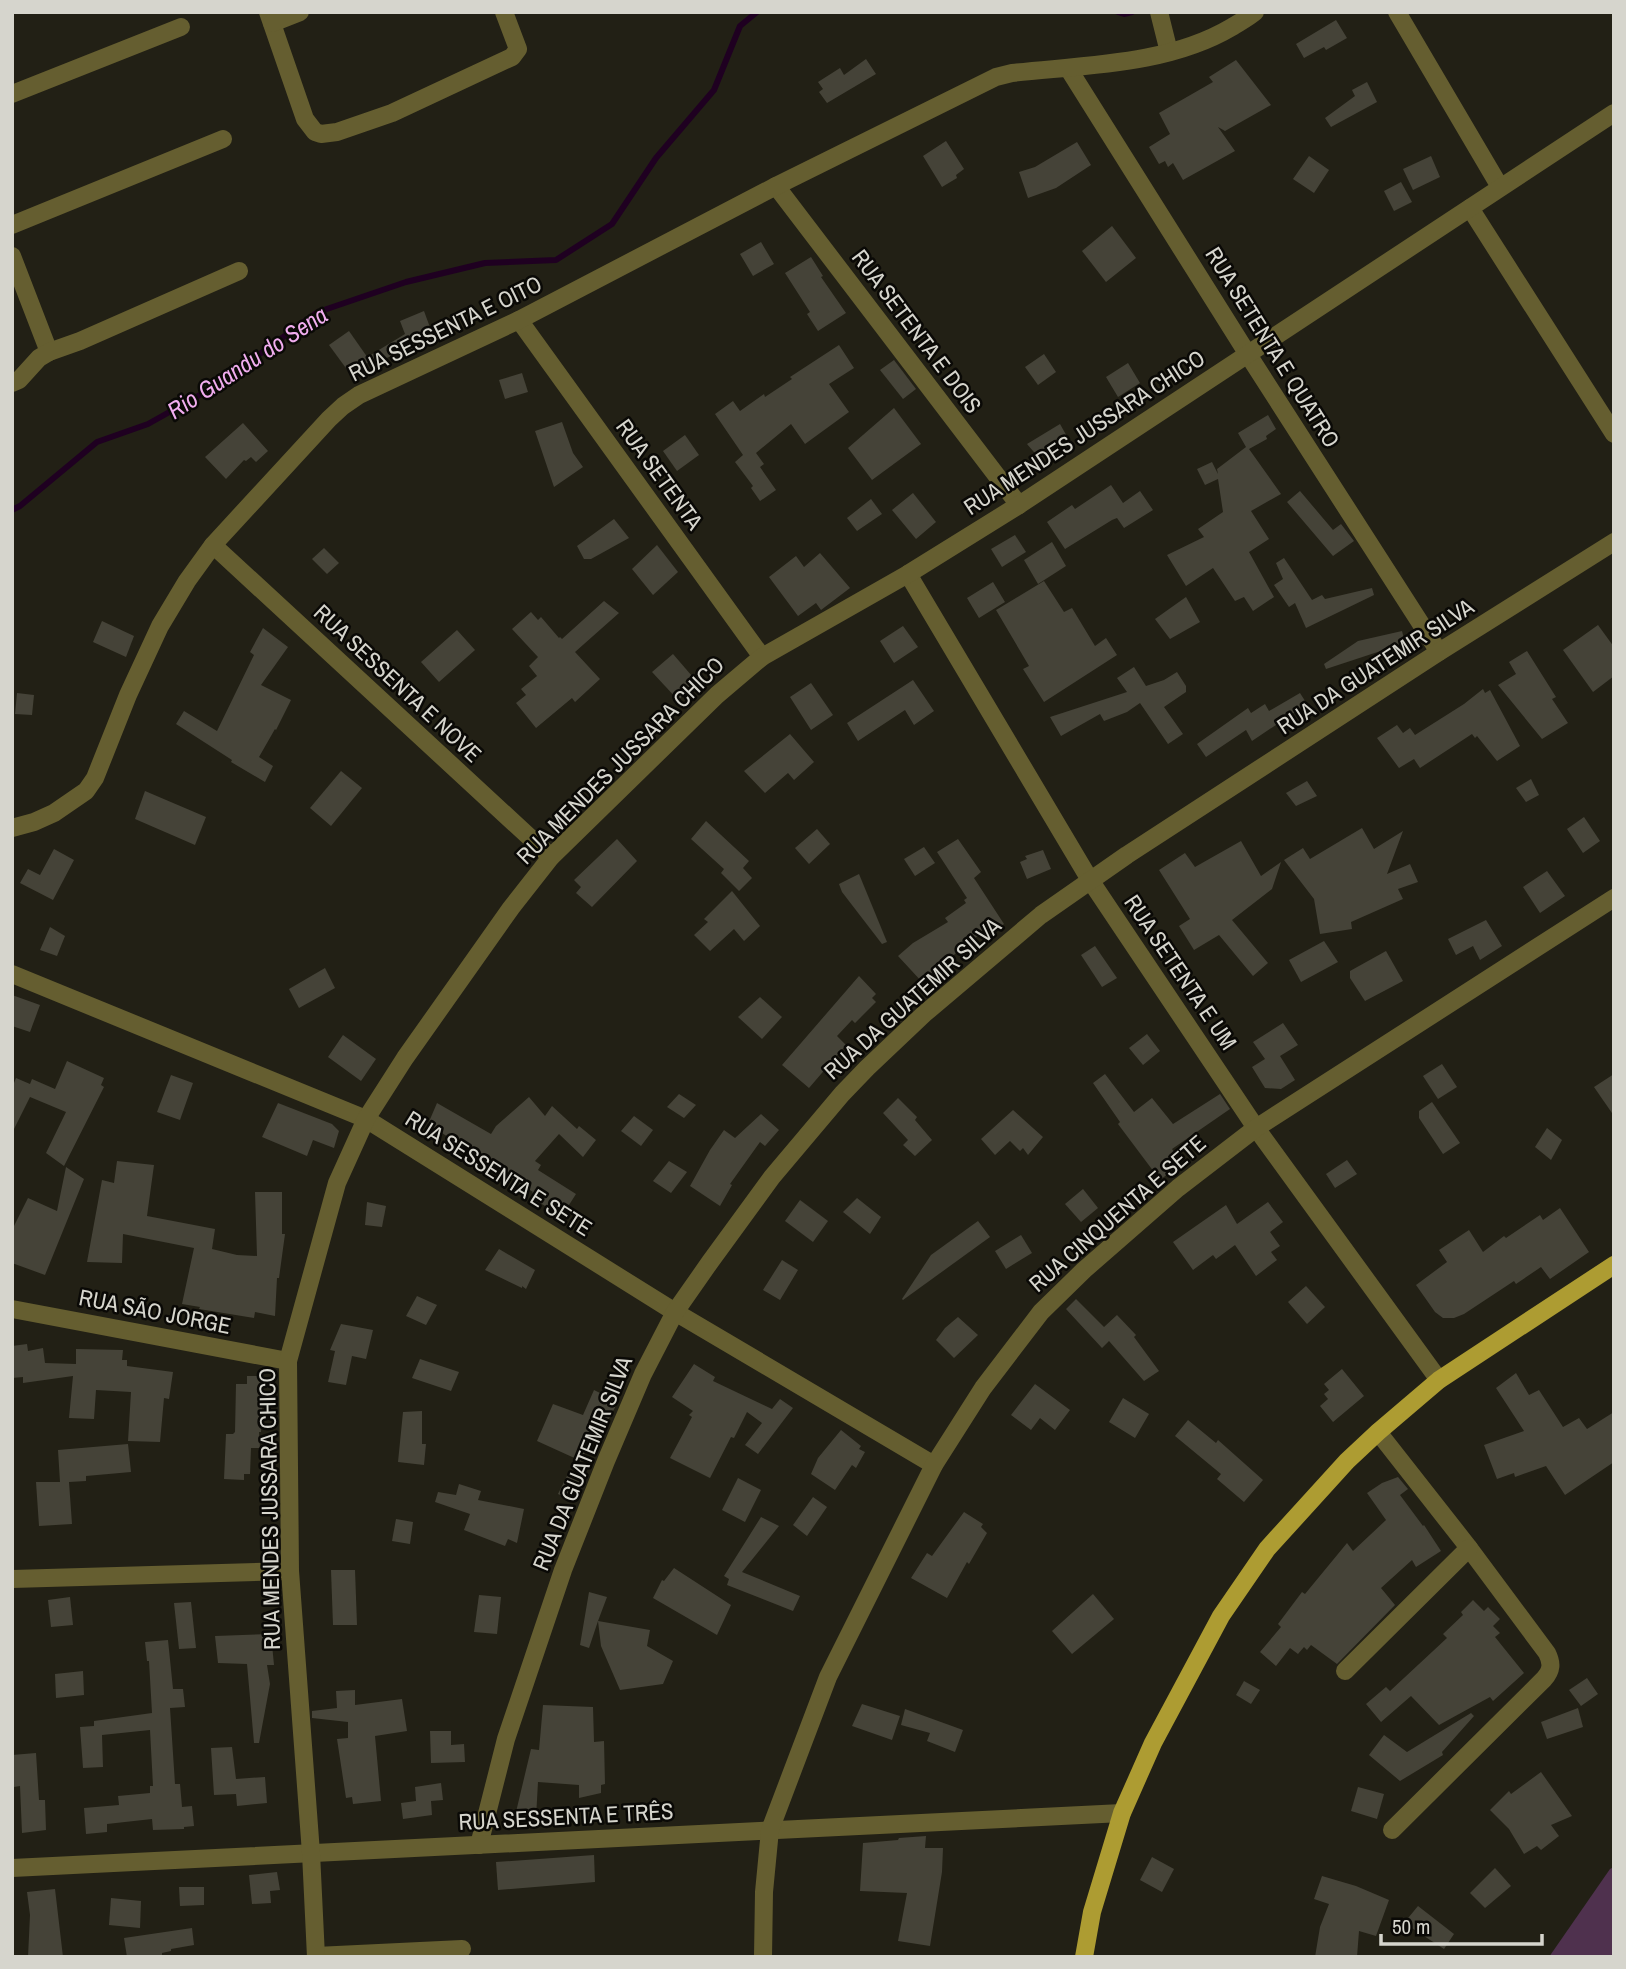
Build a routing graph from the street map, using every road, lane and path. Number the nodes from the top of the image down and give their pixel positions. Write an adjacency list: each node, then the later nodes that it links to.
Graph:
1 (300, 12): 6 (street)
2 (504, 12): 6 (street)
3 (1159, 12): 8 (street)
4 (1255, 12): 8 (street, RUA SESSENTA E OITO)
5 (1397, 12): 14 (street)
6 (270, 18)
7 (181, 27): 10 (street)
8 (1168, 46): 9 (street, RUA SESSENTA E OITO)
9 (1068, 68): 13 (street, RUA SESSENTA E OITO); 21 (street, RUA SETENTA E QUATRO)
10 (12, 94)
11 (1614, 113): 14 (street, RUA MENDES JUSSARA CHICO)
12 (223, 139): 16 (street)
13 (776, 186): 19 (street, RUA SESSENTA E OITO); 24 (street, RUA SETENTA E DOIS)
14 (1500, 187): 15 (street, RUA MENDES JUSSARA CHICO)
15 (1470, 208): 21 (street, RUA MENDES JUSSARA CHICO); 23 (street)
16 (12, 225)
17 (12, 256): 20 (street)
18 (239, 271): 20 (street)
19 (519, 320): 26 (street, RUA SESSENTA E OITO); 29 (street, RUA SETENTA)
20 (49, 352): 22 (street)
21 (1247, 353): 24 (street, RUA MENDES JUSSARA CHICO); 28 (street, RUA SETENTA E QUATRO)
22 (12, 383)
23 (1614, 434)
24 (1019, 505): 27 (street, RUA MENDES JUSSARA CHICO)
25 (1614, 542): 28 (street, RUA DA GUATEMIR SILVA)
26 (213, 545): 30 (street, RUA SESSENTA E OITO); 31 (street, RUA SESSENTA E NOVE)
27 (908, 574): 29 (street, RUA MENDES JUSSARA CHICO); 32 (street, RUA SETENTA E UM)
28 (1439, 652): 32 (street, RUA DA GUATEMIR SILVA)
29 (762, 657): 31 (street, RUA MENDES JUSSARA CHICO)
30 (12, 828)
31 (551, 857): 35 (street, RUA MENDES JUSSARA CHICO)
32 (1090, 880): 36 (street, RUA SETENTA E UM); 39 (street, RUA DA GUATEMIR SILVA)
33 (1614, 898): 36 (street, RUA CINQUENTA E SETE)
34 (12, 974): 35 (street, RUA SESSENTA E SETE)
35 (366, 1119): 39 (street, RUA SESSENTA E SETE); 40 (street, RUA MENDES JUSSARA CHICO)
36 (1256, 1128): 41 (street, RUA SETENTA E UM); 43 (street, RUA CINQUENTA E SETE)
37 (1614, 1265): 41 (main road)
38 (12, 1309): 40 (street, RUA SÃO JORGE)
39 (675, 1312): 43 (street, RUA SESSENTA E SETE); 51 (street, RUA DA GUATEMIR SILVA)
40 (288, 1361): 45 (street, RUA MENDES JUSSARA CHICO)
41 (1439, 1380): 42 (main road)
42 (1378, 1432): 44 (street); 48 (main road)
43 (934, 1465): 49 (street, RUA CINQUENTA E SETE)
44 (1469, 1548): 47 (street); 50 (street)
45 (290, 1571): 46 (street); 52 (street, RUA MENDES JUSSARA CHICO)
46 (12, 1579)
47 (1345, 1671)
48 (1122, 1813): 49 (street, RUA SESSENTA E TRÊS); 57 (main road)
49 (770, 1830): 51 (street, RUA SESSENTA E TRÊS); 56 (street, RUA CINQUENTA E SETE)
50 (1392, 1830)
51 (479, 1845): 52 (street, RUA SESSENTA E TRÊS)
52 (311, 1853): 53 (street, RUA SESSENTA E TRÊS); 55 (street, RUA MENDES JUSSARA CHICO)
53 (12, 1868)
54 (462, 1949): 55 (street)
55 (316, 1956)
56 (763, 1957)
57 (1084, 1957)

